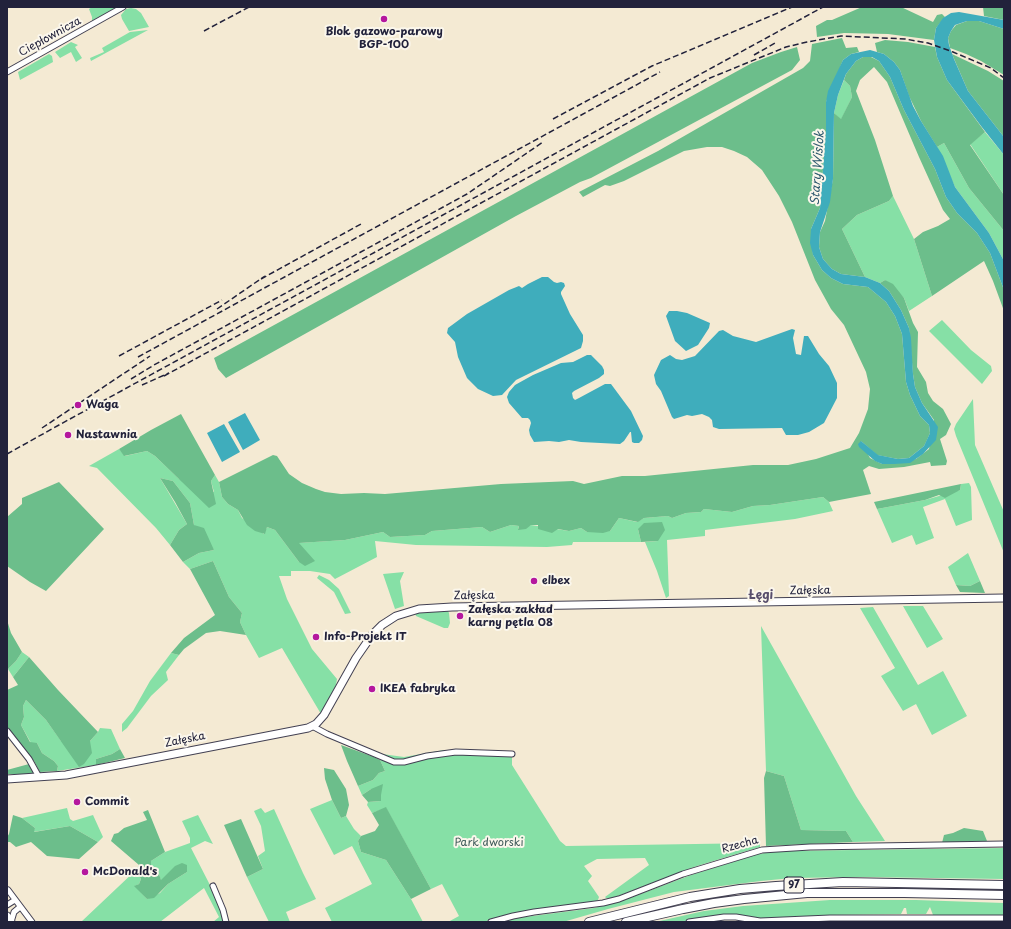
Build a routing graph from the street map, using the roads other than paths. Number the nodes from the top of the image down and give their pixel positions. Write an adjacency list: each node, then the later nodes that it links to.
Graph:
1 (123, 7): 2 (street, Ciepłownicza)
2 (7, 72)
3 (1004, 598): 4 (street, Załęska)
4 (312, 726): 6 (street); 7 (street, Załęska)
5 (7, 731): 7 (street)
6 (512, 754)
7 (39, 777): 8 (street, Załęska)
8 (7, 779)
9 (1004, 844): 23 (street, Rzecha)
10 (1004, 885): 24 (main road, 97)
11 (213, 886): 22 (street)
12 (8, 890): 14 (street)
13 (1004, 895): 25 (main road, 97)
14 (15, 900): 15 (street); 16 (street)
15 (7, 905)
16 (20, 907): 20 (street); 21 (street)
17 (7, 916): 20 (street)
18 (1004, 918): 19 (street)
19 (847, 920): 26 (street)
20 (11, 922)
21 (32, 922)
22 (226, 922)
23 (491, 922)
24 (589, 922)
25 (626, 922)
26 (689, 922)

